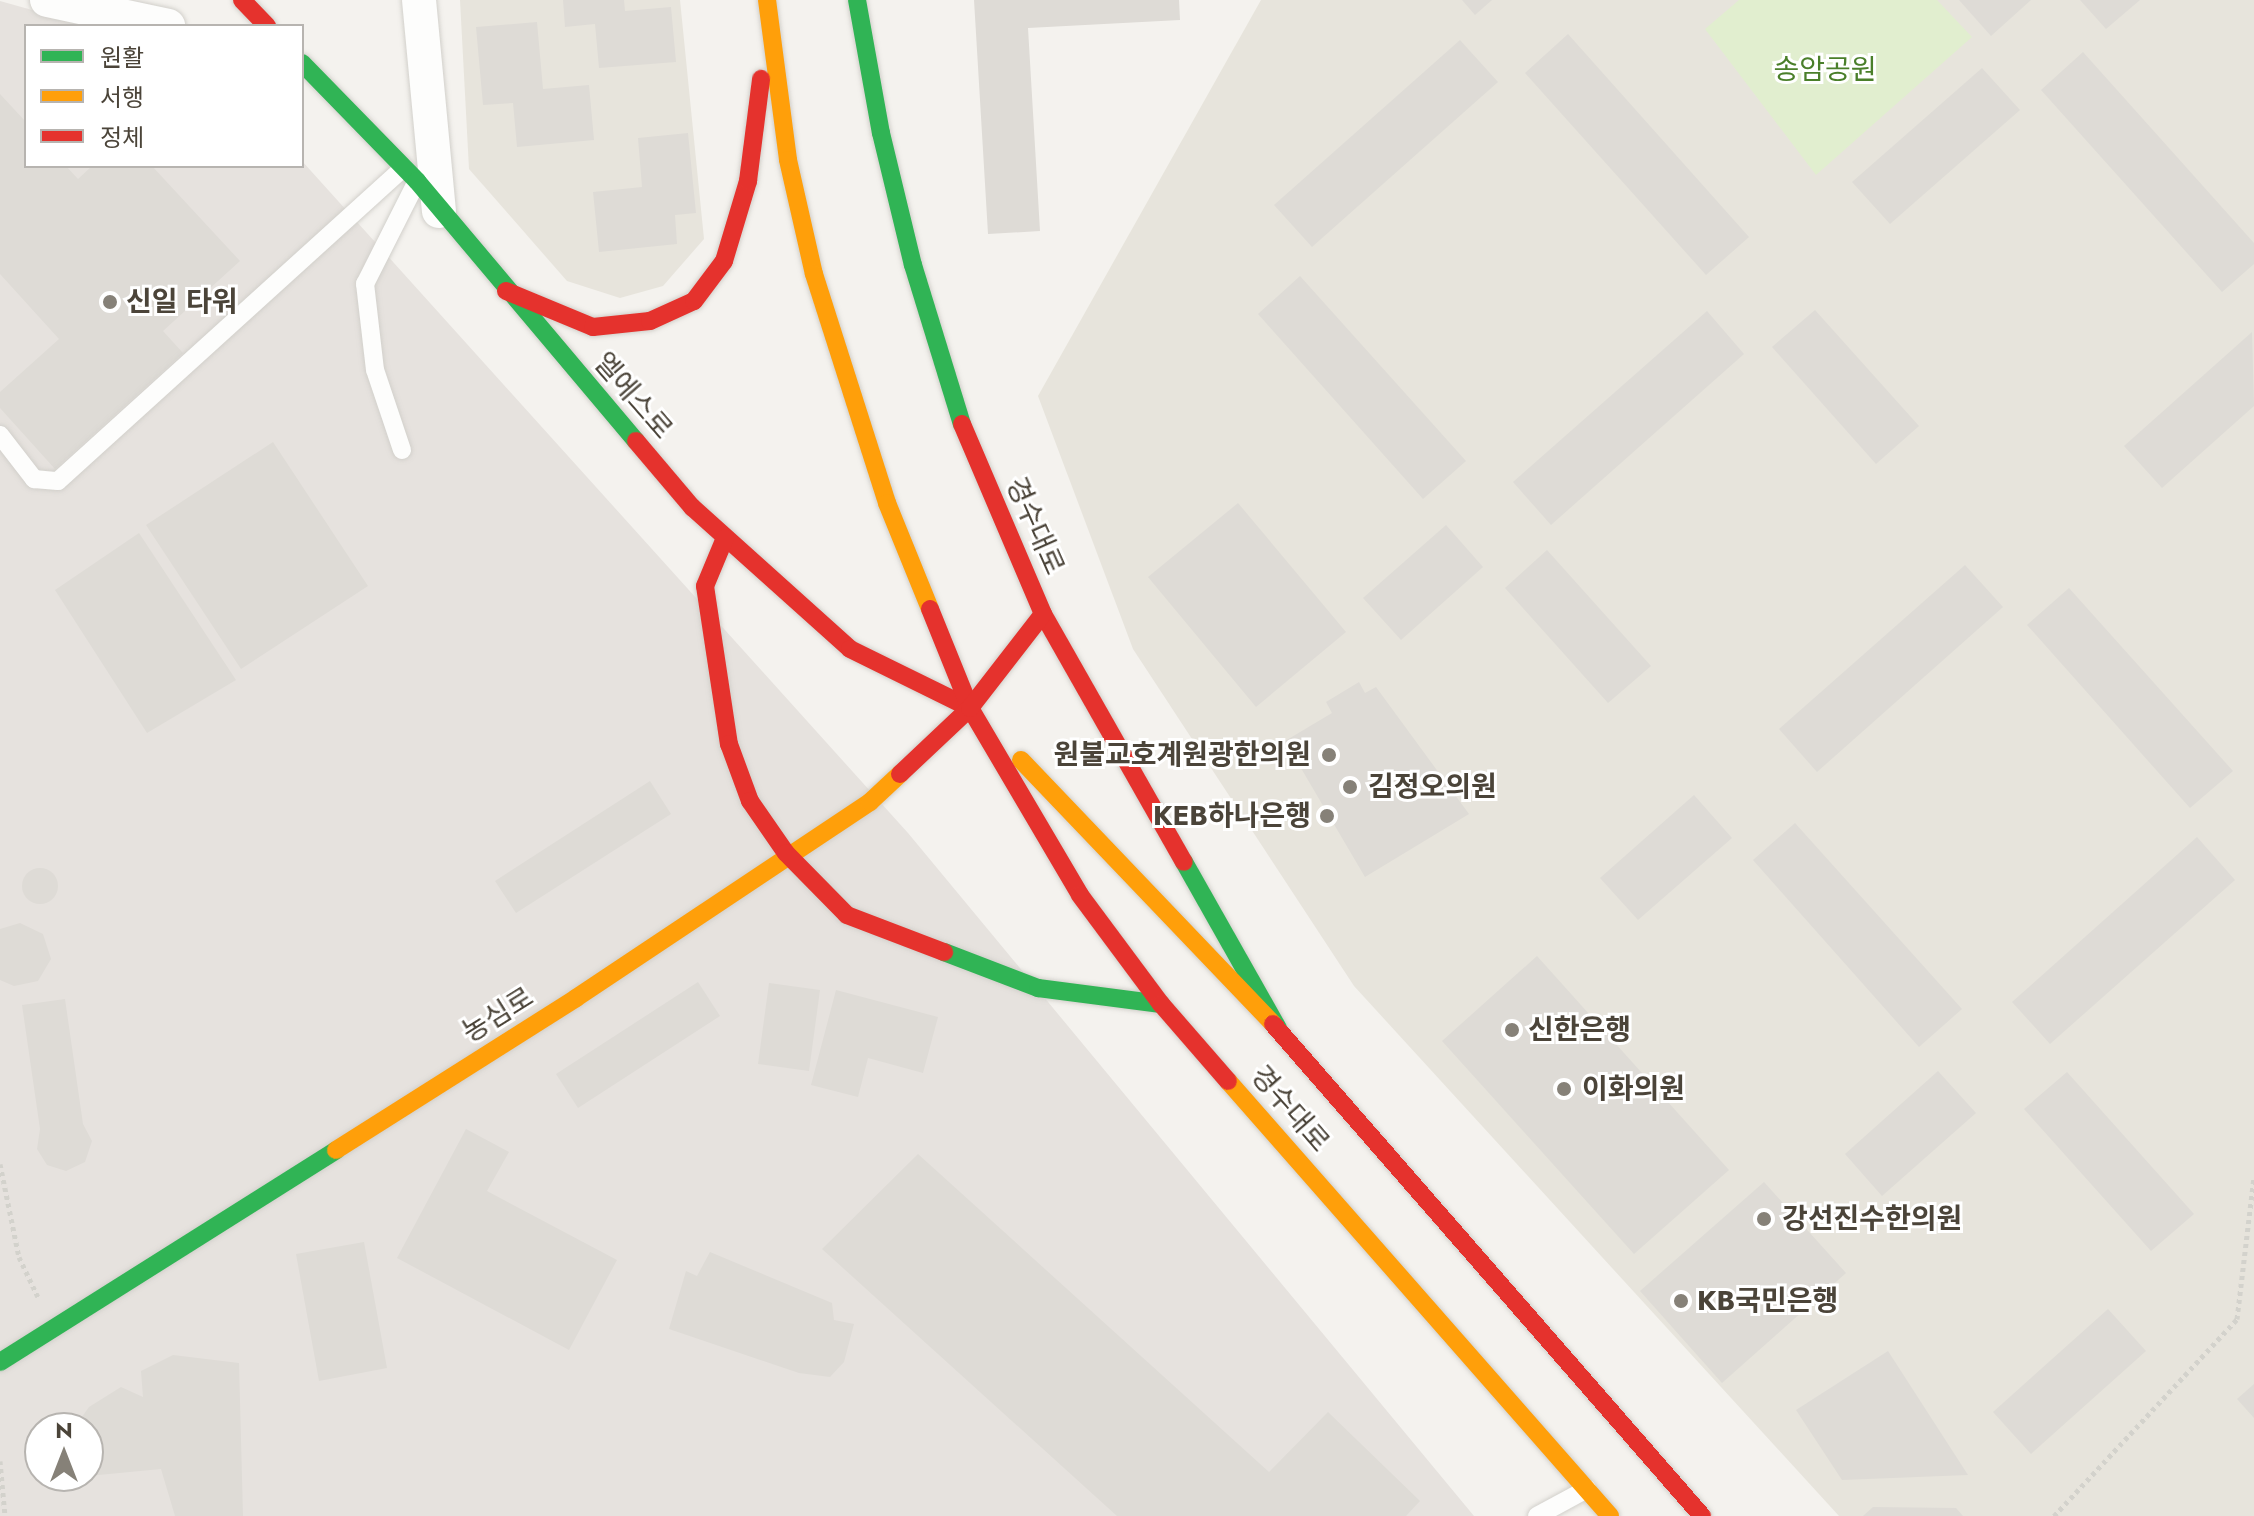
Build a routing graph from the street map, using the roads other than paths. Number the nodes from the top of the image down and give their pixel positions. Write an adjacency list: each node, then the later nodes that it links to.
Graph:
1 (47, 0): 7 (street)
2 (242, 0): 8 (main road)
3 (419, 0): 12 (street)
4 (767, 0): 6 (main road, 경수대로)
5 (857, 0): 17 (main road, 경수대로)
6 (769, 21): 13 (main road); 18 (main road, 경수대로)
7 (159, 24)
8 (265, 24)
9 (304, 65): 10 (main road, 엘에스로)
10 (404, 167): 11 (main road, 엘에스로); 14 (lane)
11 (417, 181): 12 (main road, 엘에스로); 15 (lane)
12 (439, 211): 13 (main road, 엘에스로)
13 (506, 291): 16 (main road, 엘에스로)
14 (0, 435)
15 (402, 450)
16 (725, 538): 18 (main road, 엘에스로); 19 (main road)
17 (1043, 614): 18 (main road, 농심로); 21 (main road, 경수대로)
18 (970, 708): 19 (main road, 농심로); 20 (main road, 경수대로); 21 (main road, 경수대로)
19 (786, 853): 20 (main road); 22 (main road, 농심로)
20 (1161, 1004): 23 (main road, 경수대로)
21 (1278, 1028): 26 (main road, 경수대로)
22 (0, 1362)
23 (1587, 1489): 24 (lane); 25 (main road, 경수대로)
24 (1537, 1516)
25 (1610, 1516)
26 (1702, 1516)

